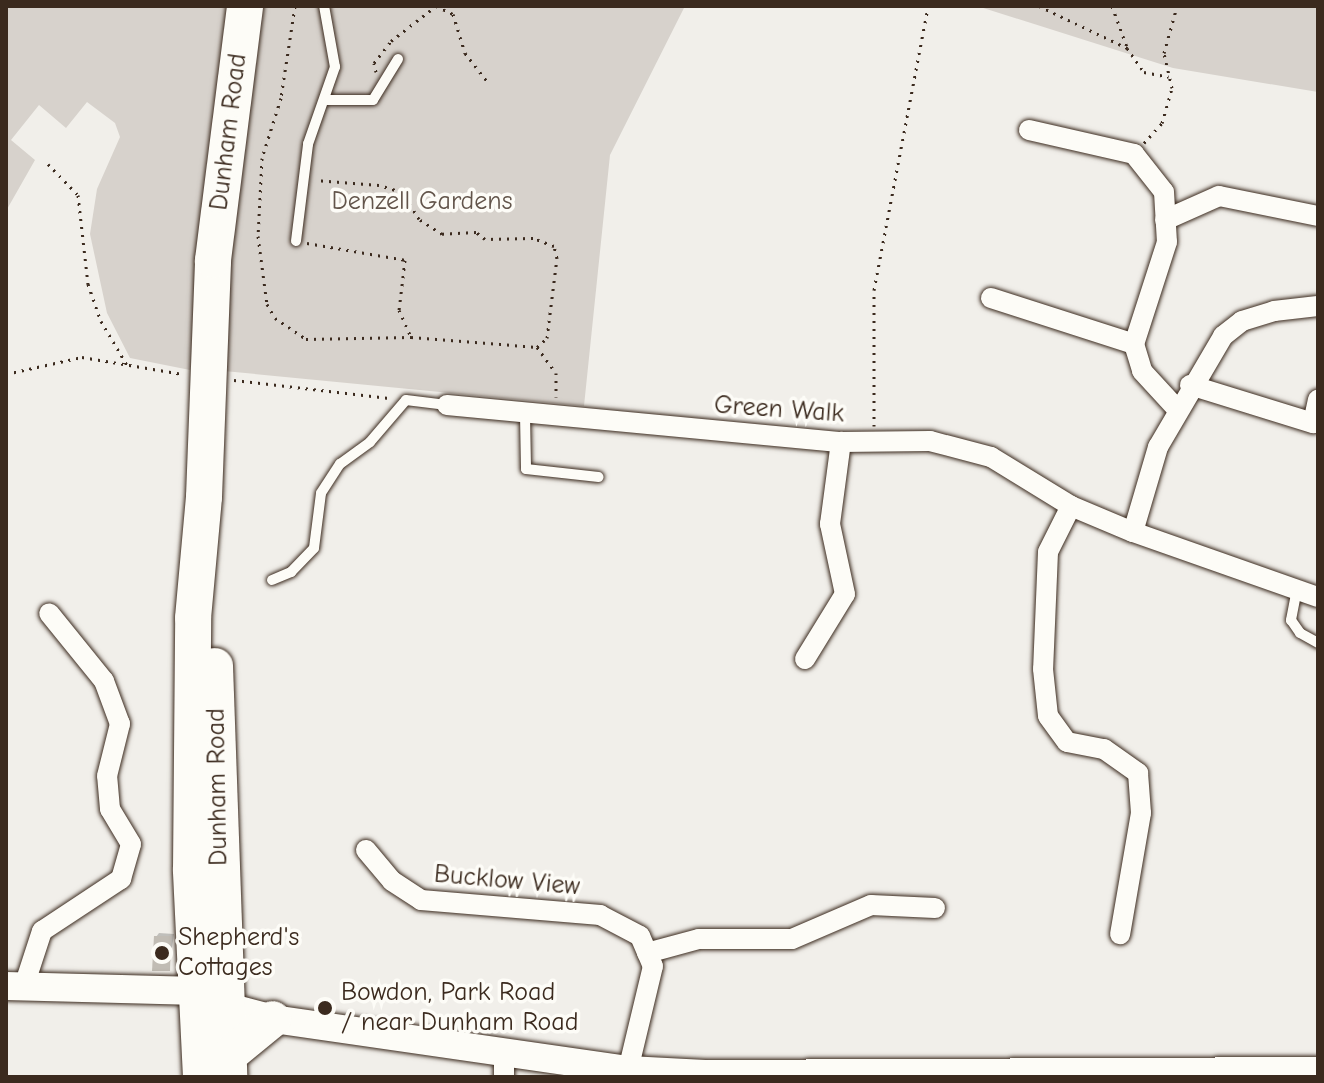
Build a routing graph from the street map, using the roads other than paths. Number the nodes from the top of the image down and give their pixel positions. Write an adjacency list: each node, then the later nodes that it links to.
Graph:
1 (245, 6): 19 (highway, Dunham Road)
2 (324, 6): 4 (lane)
3 (398, 59): 4 (lane)
4 (325, 100): 8 (lane)
5 (1029, 130): 7 (street)
6 (1318, 216): 7 (street)
7 (1165, 220): 11 (street)
8 (296, 241)
9 (991, 298): 11 (street)
10 (1318, 306): 12 (street)
11 (1134, 344): 15 (street)
12 (1190, 385): 13 (street); 15 (street)
13 (1318, 400)
14 (447, 405): 16 (street, Green Walk); 22 (lane, Green Walk)
15 (1177, 409): 21 (street)
16 (525, 415): 17 (street, Green Walk); 18 (lane)
17 (841, 442): 20 (street, Green Walk); 27 (street)
18 (599, 477)
19 (204, 497): 33 (highway, Dunham Road); 33 (highway, Dunham Road)
20 (1071, 506): 21 (street, Green Walk); 30 (street)
21 (1133, 532): 23 (street, Green Walk)
22 (272, 580)
23 (1297, 589): 24 (street, Green Walk); 26 (lane)
24 (1318, 597)
25 (49, 613): 32 (street)
26 (1318, 643)
27 (805, 659)
28 (366, 850): 31 (street, Bucklow View)
29 (935, 908): 31 (street)
30 (1120, 934)
31 (647, 953): 36 (street)
32 (15, 986): 33 (main road)
33 (213, 999): 34 (main road); 38 (highway, Dunham Road)
34 (273, 1019): 35 (main road); 38 (highway)
35 (504, 1066): 36 (main road)
36 (628, 1070): 41 (main road)
37 (1318, 1071): 40 (main road)
38 (217, 1072)
39 (988, 1075): 40 (main road); 42 (main road)
40 (1272, 1075)
41 (756, 1076): 42 (main road)
42 (841, 1076)

